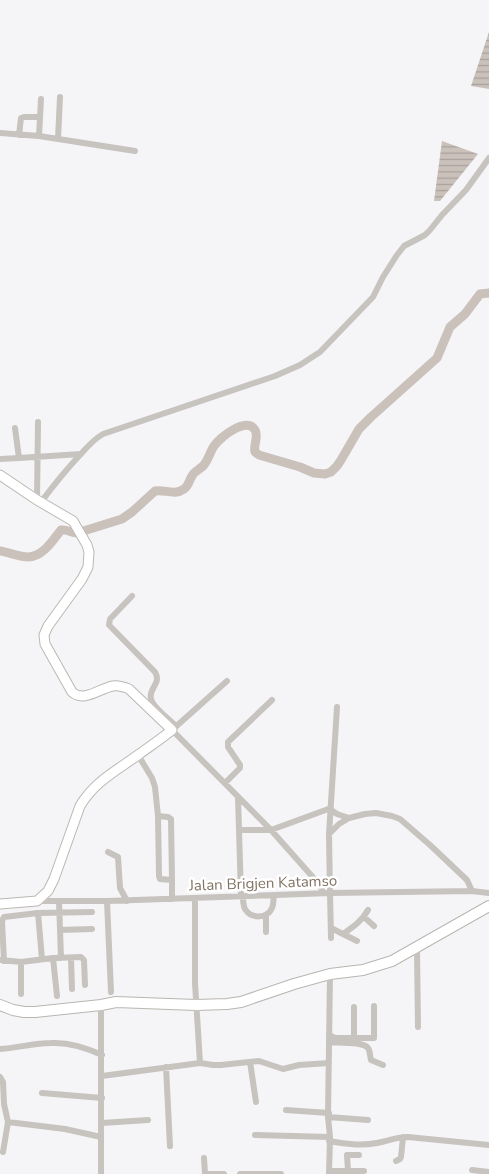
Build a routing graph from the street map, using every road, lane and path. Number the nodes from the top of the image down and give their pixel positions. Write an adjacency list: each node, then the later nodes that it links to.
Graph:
1 (60, 97): 7 (street)
2 (41, 99): 3 (street)
3 (40, 117): 5 (street); 6 (street)
4 (0, 133): 5 (street)
5 (19, 135): 6 (street)
6 (38, 136): 7 (street)
7 (58, 139): 8 (street)
8 (135, 151)
9 (489, 158): 12 (street)
10 (38, 422): 13 (street)
11 (15, 428): 14 (street)
12 (81, 454): 13 (street); 17 (street)
13 (38, 456): 14 (street); 17 (street)
14 (19, 458): 15 (street)
15 (0, 459)
16 (0, 475): 17 (street)
17 (39, 501): 22 (street)
18 (132, 596): 22 (street)
19 (227, 681): 22 (street)
20 (272, 700): 24 (street)
21 (337, 707): 26 (street)
22 (174, 728): 23 (street); 24 (street)
23 (138, 756): 27 (street); 41 (street)
24 (225, 783): 25 (street)
25 (238, 797): 29 (street); 30 (street)
26 (331, 809): 28 (street); 30 (street); 31 (street)
27 (158, 816): 33 (street); 33 (street)
28 (348, 818): 31 (street); 34 (street)
29 (240, 830): 30 (street); 37 (street)
30 (271, 830): 35 (street)
31 (329, 834): 35 (street)
32 (108, 852): 43 (street)
33 (172, 880): 40 (street)
34 (472, 891): 35 (street, Jalan Brigjen Katamso); 36 (street, Jalan Brigjen Katamso)
35 (327, 893): 38 (street, Jalan Brigjen Katamso); 54 (street)
36 (489, 894)
37 (242, 896): 38 (street, Jalan Brigjen Katamso); 39 (street, Jalan Brigjen Katamso); 51 (street)
38 (274, 896): 51 (street)
39 (195, 898): 40 (street, Jalan Brigjen Katamso); 76 (street)
40 (172, 899): 43 (street, Jalan Brigjen Katamso)
41 (37, 901): 42 (street, Jalan Brigjen Katamso); 45 (street)
42 (59, 901): 44 (street, Jalan Brigjen Katamso); 48 (street)
43 (127, 901): 44 (street, Jalan Brigjen Katamso)
44 (107, 902): 71 (street)
45 (0, 904)
46 (489, 906): 61 (main road)
47 (368, 910): 52 (street)
48 (59, 912): 49 (street); 50 (street); 56 (street)
49 (92, 912)
50 (38, 913): 65 (street); 66 (street)
51 (266, 915): 57 (street)
52 (364, 917): 53 (street); 58 (street)
53 (374, 926)
54 (331, 928): 58 (street); 59 (street)
55 (92, 929): 56 (street)
56 (60, 930): 63 (street)
57 (266, 932)
58 (343, 934): 60 (street)
59 (331, 938)
60 (357, 941)
61 (417, 948): 68 (main road); 79 (street)
62 (53, 958): 63 (street); 65 (street); 73 (street)
63 (61, 958): 64 (street)
64 (71, 958): 69 (street); 70 (street)
65 (42, 959): 67 (street)
66 (2, 961): 67 (street)
67 (21, 962): 72 (street)
68 (330, 974): 76 (main road); 81 (street)
69 (85, 985)
70 (72, 989)
71 (111, 992)
72 (21, 994)
73 (57, 996)
74 (0, 1005): 75 (main road)
75 (101, 1005): 76 (main road); 83 (street)
76 (196, 1005): 85 (street)
77 (374, 1006): 80 (street)
78 (354, 1007): 80 (street)
79 (418, 1027)
80 (354, 1038): 81 (street)
81 (329, 1039): 86 (street); 87 (street)
82 (0, 1049): 83 (street)
83 (102, 1055): 89 (street)
84 (250, 1062): 85 (street); 86 (street); 93 (street)
85 (200, 1063): 88 (street)
86 (329, 1064): 95 (street)
87 (383, 1065)
88 (166, 1068): 89 (street); 105 (street)
89 (102, 1076): 92 (street)
90 (0, 1077): 98 (street)
91 (42, 1093): 92 (street)
92 (102, 1098): 99 (street)
93 (256, 1102)
94 (286, 1110): 95 (street)
95 (328, 1115): 97 (street); 103 (street)
96 (148, 1120): 99 (street)
97 (368, 1120)
98 (8, 1122): 101 (street); 106 (street)
99 (102, 1123): 101 (street)
100 (255, 1135): 103 (street)
101 (102, 1137): 115 (street)
102 (403, 1137): 103 (street); 104 (street); 109 (street)
103 (330, 1139): 113 (street)
104 (489, 1145)
105 (170, 1146)
106 (3, 1152)
107 (359, 1155): 111 (street)
108 (204, 1158): 116 (street)
109 (396, 1162)
110 (472, 1170): 114 (street)
111 (348, 1171): 112 (street); 113 (street)
112 (364, 1171)
113 (329, 1172)
114 (489, 1172)
115 (101, 1174)
116 (205, 1174): 117 (street)
117 (224, 1174)
118 (240, 1174): 119 (street)
119 (281, 1174)

